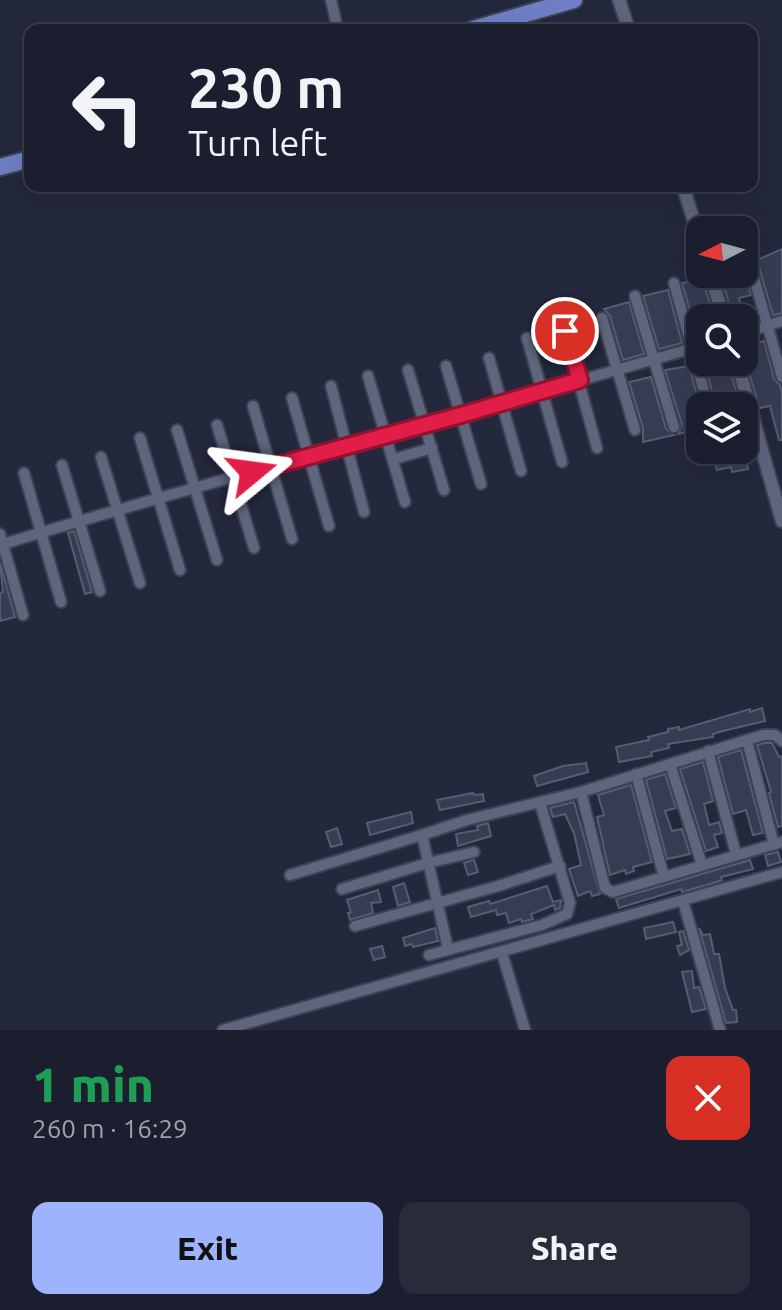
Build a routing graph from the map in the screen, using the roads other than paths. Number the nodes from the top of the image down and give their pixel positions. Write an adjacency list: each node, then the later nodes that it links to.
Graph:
1 (331, 0): 4 (street)
2 (574, 0): 5 (main road)
3 (619, 0): 6 (street)
4 (337, 24)
5 (491, 24)
6 (627, 24)
7 (24, 161): 8 (main road)
8 (0, 167)
9 (685, 192): 10 (street)
10 (692, 216)
11 (674, 283): 15 (street)
12 (757, 288): 17 (street)
13 (635, 296): 23 (street)
14 (602, 318): 25 (street)
15 (686, 318)
16 (782, 321): 17 (street)
17 (767, 326): 18 (street); 29 (street)
18 (758, 329)
19 (565, 331): 30 (street)
20 (527, 338): 32 (street)
21 (686, 351): 23 (street)
22 (489, 358): 34 (street)
23 (654, 359): 25 (street); 39 (street)
24 (446, 366): 36 (street)
25 (617, 369): 30 (street); 41 (street)
26 (408, 370): 38 (street)
27 (368, 376): 42 (street)
28 (741, 376): 63 (street)
29 (782, 377)
30 (580, 380): 32 (street); 46 (street)
31 (331, 386): 44 (street)
32 (542, 391): 34 (street); 50 (street)
33 (292, 398): 47 (street)
34 (503, 403): 36 (street); 53 (street)
35 (253, 406): 52 (street)
36 (461, 415): 38 (street); 56 (street)
37 (217, 425): 55 (street)
38 (426, 425): 42 (street); 45 (street)
39 (674, 427)
40 (177, 430): 57 (street)
41 (635, 430)
42 (388, 436): 44 (street); 49 (street)
43 (140, 438): 59 (street)
44 (347, 445): 47 (street); 62 (street)
45 (432, 448): 49 (street); 58 (street)
46 (597, 448)
47 (310, 456): 52 (street); 65 (street)
48 (101, 457): 61 (street)
49 (394, 459): 60 (street)
50 (562, 462)
51 (62, 465): 64 (street)
52 (271, 466): 55 (street); 67 (street)
53 (521, 471)
54 (24, 473): 66 (street)
55 (233, 477): 57 (street); 69 (street)
56 (481, 484)
57 (195, 488): 59 (street); 70 (street)
58 (444, 490)
59 (158, 499): 61 (street); 71 (street)
60 (405, 502)
61 (117, 512): 64 (street); 72 (street)
62 (364, 512)
63 (782, 521)
64 (80, 522): 66 (street); 73 (street)
65 (329, 526)
66 (41, 532): 68 (street); 74 (street)
67 (292, 539)
68 (1, 541): 75 (street)
69 (254, 548)
70 (217, 560)
71 (180, 570)
72 (140, 583)
73 (100, 591)
74 (61, 602)
75 (23, 615)
76 (747, 740): 77 (street); 78 (street); 84 (street)
77 (782, 741)
78 (708, 751): 79 (street); 86 (street)
79 (670, 764): 80 (street); 88 (street)
80 (636, 774): 81 (street); 92 (street)
81 (581, 792): 82 (street); 92 (street)
82 (540, 803): 83 (street); 89 (street)
83 (422, 835): 87 (street); 91 (street)
84 (778, 843): 86 (street)
85 (474, 852): 87 (street)
86 (736, 854): 88 (street)
87 (428, 863): 93 (street); 95 (street)
88 (702, 865): 92 (street)
89 (560, 866): 95 (street); 97 (street)
90 (782, 872): 94 (street)
91 (290, 875)
92 (664, 877)
93 (342, 889)
94 (683, 901): 98 (street); 102 (street)
95 (437, 902): 96 (street); 97 (street)
96 (355, 926)
97 (448, 949): 99 (street)
98 (502, 953): 100 (street); 101 (street)
99 (429, 955)
100 (223, 1030)
101 (525, 1030)
102 (720, 1030)

